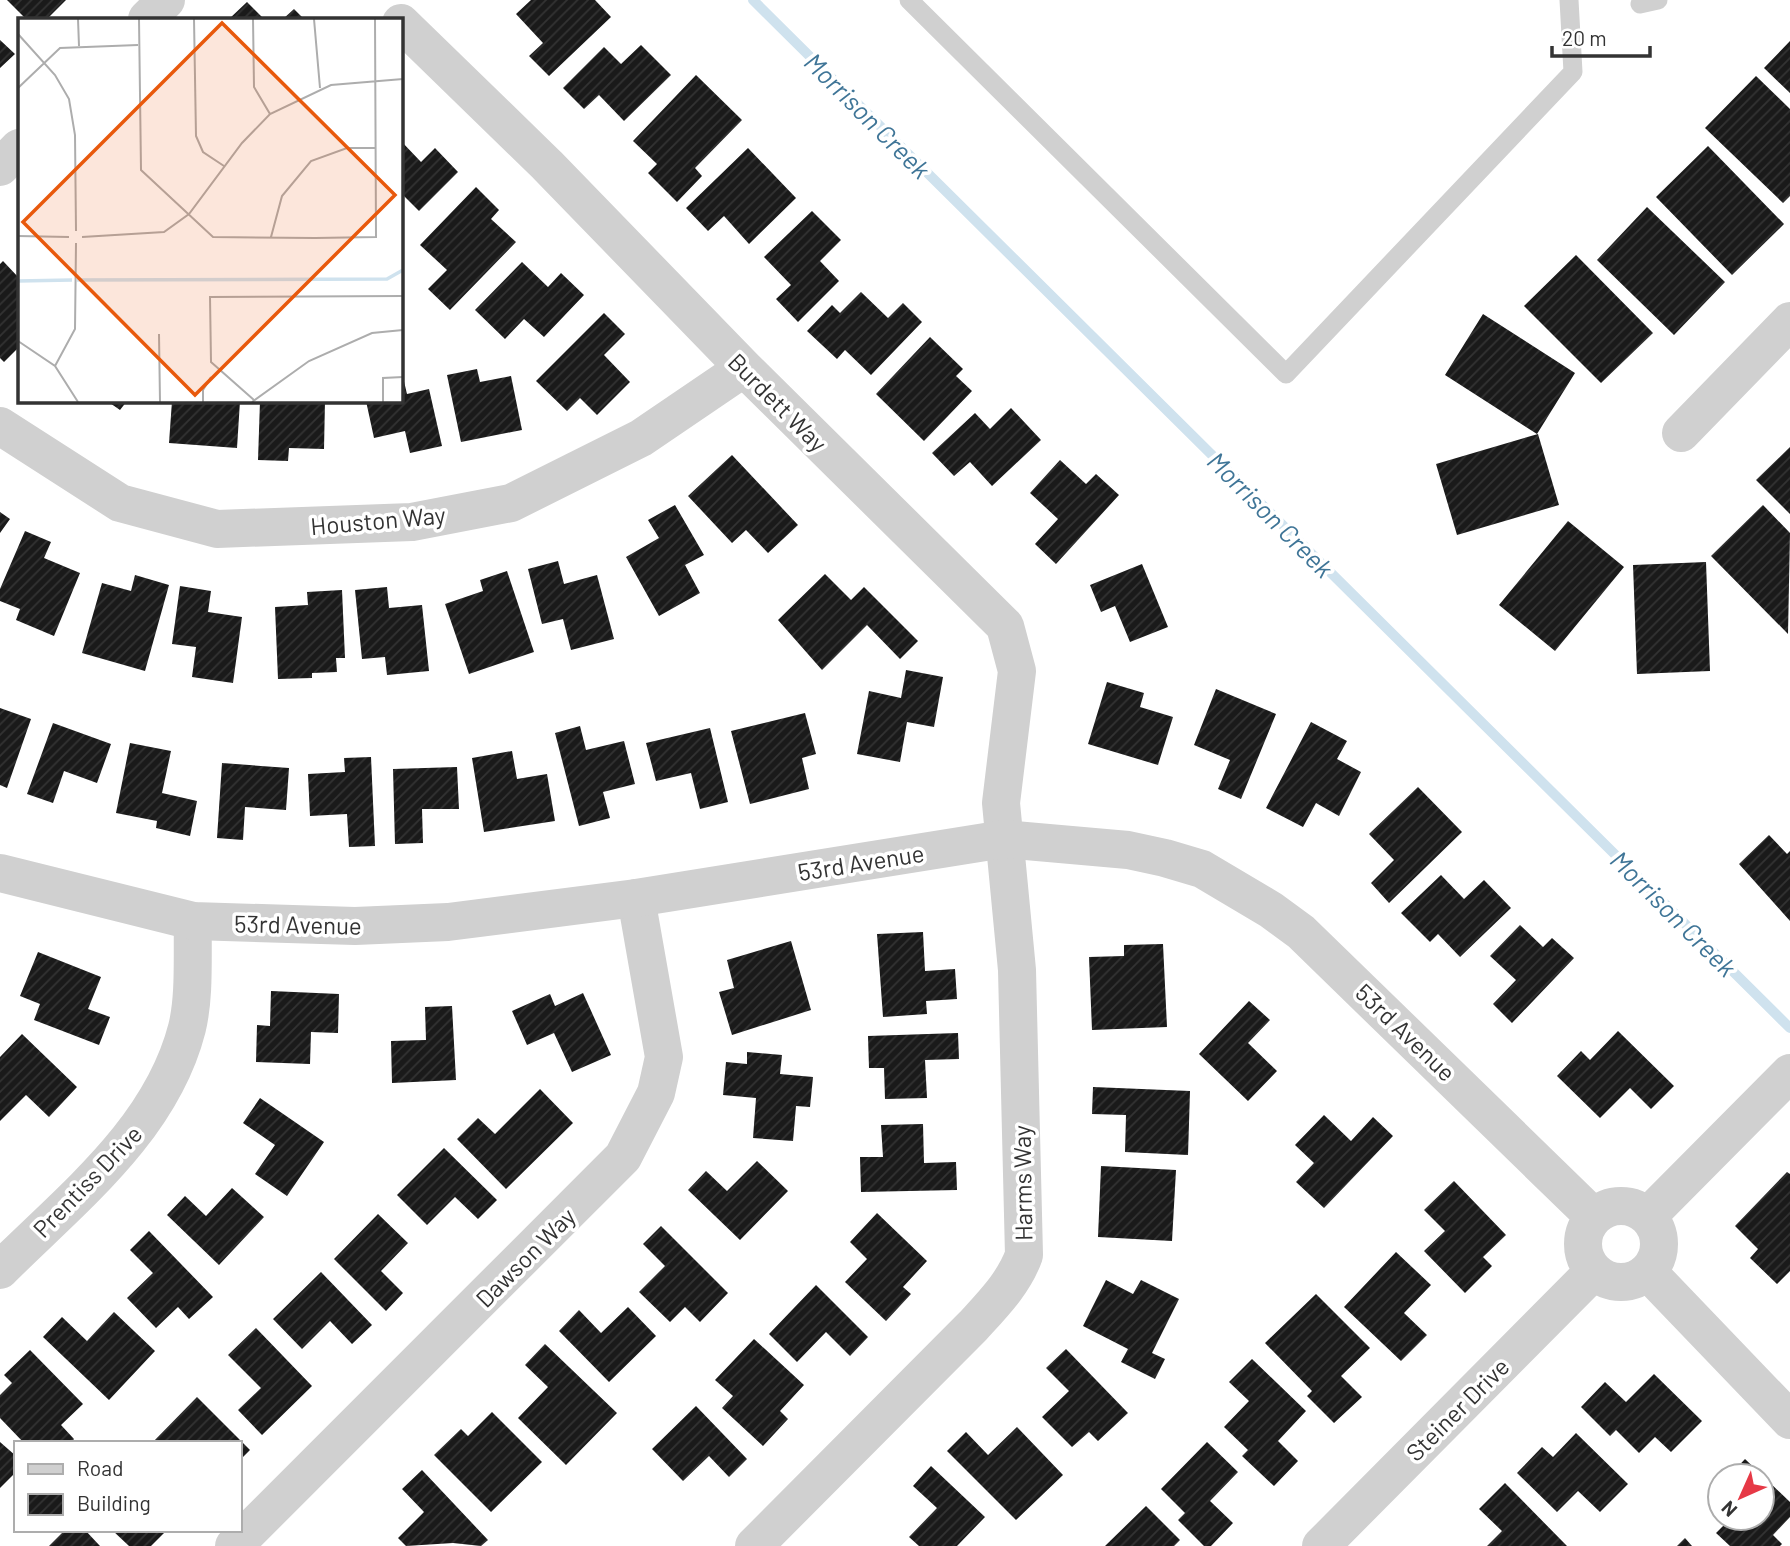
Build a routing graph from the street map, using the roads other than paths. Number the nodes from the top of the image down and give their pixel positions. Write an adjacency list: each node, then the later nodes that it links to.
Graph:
1 (166, 0): 5 (street)
2 (377, 0): 6 (street)
3 (909, 0): 4 (lane)
4 (1569, 0)
5 (148, 18)
6 (396, 18)
7 (402, 24): 11 (street, Burdett Way)
8 (18, 149): 9 (street)
9 (0, 167)
10 (1790, 321): 13 (street)
11 (744, 368): 12 (street, Houston Way); 14 (street, Burdett Way)
12 (0, 426)
13 (1681, 433)
14 (1004, 839): 16 (street, 53rd Avenue); 19 (street, 53rd Avenue); 26 (street, Harms Way)
15 (0, 873): 17 (street, 53rd Avenue)
16 (636, 898): 17 (street, 53rd Avenue); 25 (street, Dawson Way)
17 (193, 921): 21 (street, Prentiss Drive)
18 (1777, 1086): 20 (street)
19 (1593, 1216): 20 (street); 22 (street)
20 (1648, 1216): 23 (street)
21 (0, 1270)
22 (1593, 1272): 23 (street); 27 (street, Steiner Drive)
23 (1648, 1272): 24 (street)
24 (1790, 1420)
25 (234, 1546)
26 (754, 1546)
27 (1321, 1546)

